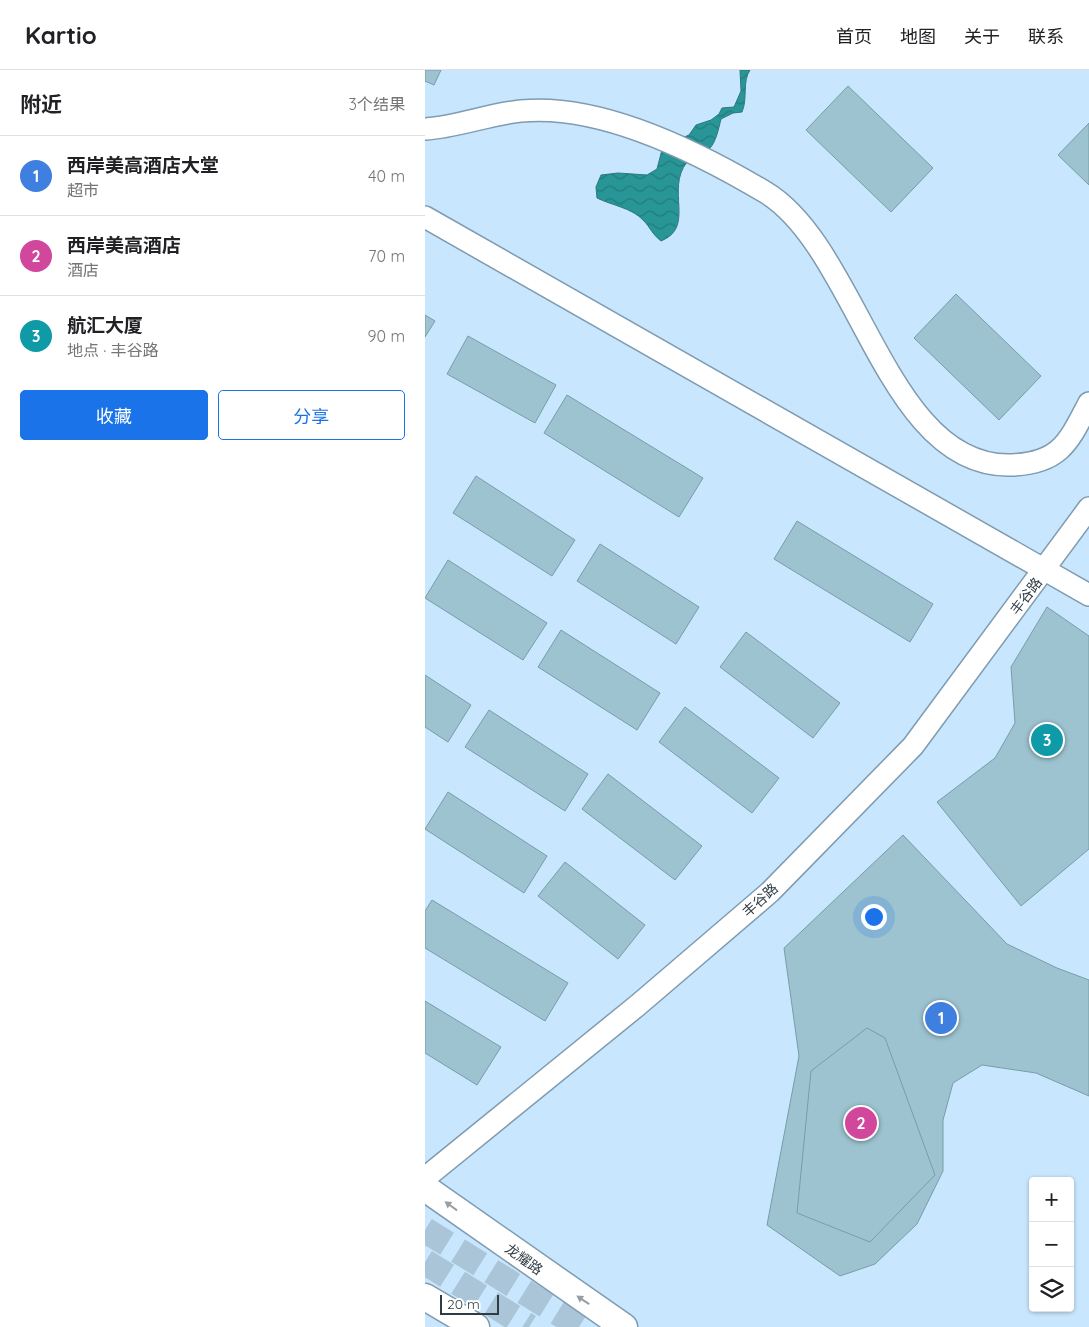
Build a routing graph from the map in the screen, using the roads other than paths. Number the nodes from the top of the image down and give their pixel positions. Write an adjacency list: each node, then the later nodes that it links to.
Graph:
1 (425, 129): 3 (street)
2 (425, 217): 5 (street)
3 (1089, 403)
4 (1089, 508): 5 (street, 丰谷路)
5 (1044, 572): 6 (street); 7 (street, 丰谷路)
6 (1089, 596)
7 (425, 1178)
8 (425, 1188): 11 (main road, 龙耀路, one-way to 8)
9 (425, 1297): 10 (main road)
10 (476, 1327)
11 (624, 1327)

